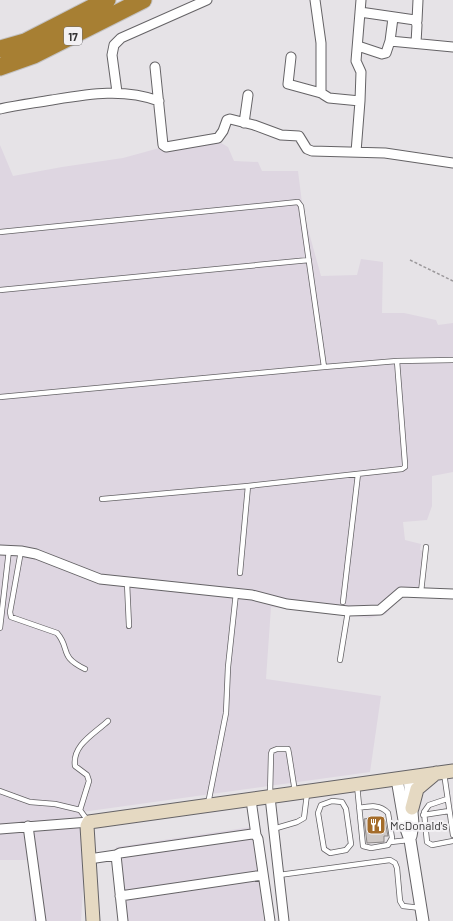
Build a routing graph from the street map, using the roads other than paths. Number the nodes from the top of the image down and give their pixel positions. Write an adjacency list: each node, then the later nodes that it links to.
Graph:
1 (107, 0): 14 (highway, 17)
2 (143, 0): 16 (highway, 17)
3 (207, 0): 18 (street)
4 (315, 0): 19 (street)
5 (360, 0): 7 (street)
6 (418, 0): 9 (street)
7 (360, 12): 8 (street); 12 (street)
8 (393, 18): 9 (street); 10 (street)
9 (417, 22): 11 (street)
10 (390, 41): 11 (street); 12 (street)
11 (416, 43): 13 (street)
12 (358, 46): 22 (street)
13 (453, 47)
14 (0, 49)
15 (291, 56): 19 (street)
16 (0, 67)
17 (155, 67): 21 (street)
18 (117, 92): 21 (street); 23 (street)
19 (321, 93): 22 (street)
20 (248, 95): 24 (street)
21 (159, 101): 24 (street)
22 (360, 101): 25 (street)
23 (0, 109)
24 (244, 123): 25 (street)
25 (356, 152): 26 (street)
26 (453, 164)
27 (0, 232): 28 (lane)
28 (309, 260): 29 (lane); 32 (lane)
29 (0, 290)
30 (453, 360): 31 (lane)
31 (397, 361): 32 (lane); 34 (lane)
32 (324, 367): 33 (lane)
33 (0, 397)
34 (358, 474): 35 (lane); 45 (lane)
35 (248, 486): 36 (lane); 40 (lane)
36 (102, 499)
37 (426, 547): 42 (lane)
38 (4, 550): 39 (street); 48 (lane)
39 (22, 550): 41 (street); 50 (lane)
40 (240, 573)
41 (127, 583): 43 (street); 47 (lane)
42 (421, 592): 44 (street); 46 (street)
43 (236, 593): 46 (street); 61 (lane)
44 (453, 594)
45 (343, 602)
46 (348, 611): 49 (lane)
47 (129, 626)
48 (0, 628)
49 (340, 660)
50 (85, 669)
51 (108, 721): 64 (lane)
52 (444, 772): 53 (main road); 59 (lane); 63 (main road)
53 (403, 778): 54 (main road); 63 (street); 73 (street)
54 (357, 785): 57 (main road); 62 (lane)
55 (0, 792): 64 (lane)
56 (301, 793): 57 (main road); 58 (main road); 58 (lane); 70 (lane)
57 (332, 795): 57 (lane)
58 (270, 797): 60 (main road); 70 (street)
59 (447, 799): 65 (lane); 66 (lane)
60 (251, 800): 61 (main road); 72 (street)
61 (207, 805): 67 (main road)
62 (359, 808): 75 (lane); 75 (lane)
63 (412, 808): 73 (street)
64 (80, 810): 67 (lane)
65 (449, 811): 66 (lane); 71 (lane)
66 (424, 815): 74 (lane)
67 (89, 822): 68 (street); 77 (main road)
68 (28, 826): 69 (street); 82 (street)
69 (0, 829)
70 (274, 829): 79 (street)
71 (453, 834)
72 (256, 835): 76 (street); 78 (street)
73 (410, 840): 75 (lane); 81 (street)
74 (453, 841)
75 (391, 842)
76 (116, 855): 77 (street); 80 (street)
77 (89, 859): 83 (main road)
78 (263, 875): 80 (street); 85 (street)
79 (279, 875): 81 (lane); 86 (street)
80 (120, 896): 84 (street)
81 (421, 908): 87 (street)
82 (41, 921)
83 (93, 921)
84 (123, 921)
85 (270, 921)
86 (284, 921)
87 (423, 921)

